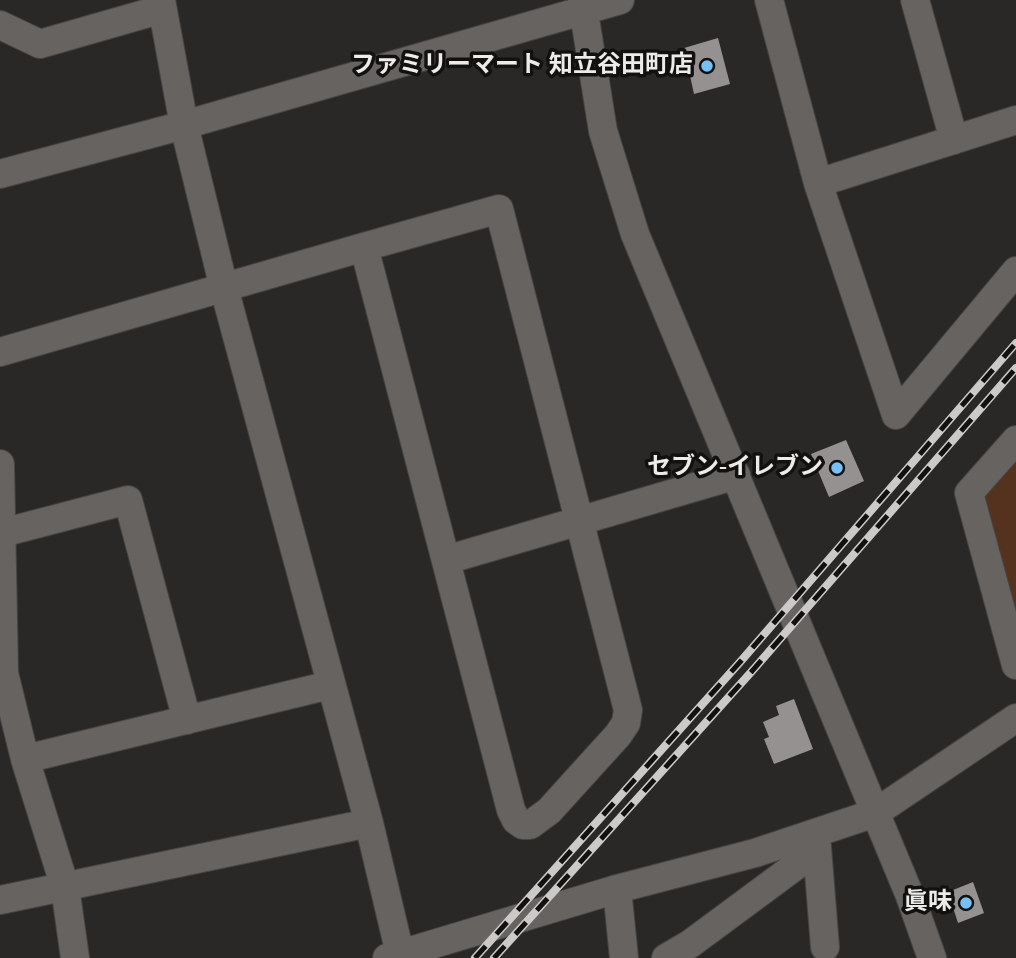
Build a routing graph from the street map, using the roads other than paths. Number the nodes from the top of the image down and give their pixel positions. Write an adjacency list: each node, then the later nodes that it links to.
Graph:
1 (620, 0): 5 (street)
2 (769, 0): 11 (street)
3 (915, 0): 9 (street)
4 (162, 4): 6 (street); 8 (street)
5 (582, 5): 8 (street); 18 (street)
6 (0, 25)
7 (1016, 120): 9 (street)
8 (184, 125): 10 (street); 14 (street)
9 (954, 140): 11 (street)
10 (0, 174)
11 (818, 183): 13 (street)
12 (364, 247): 14 (street); 19 (street); 21 (street)
13 (1016, 271)
14 (224, 288): 15 (street); 23 (street)
15 (0, 352)
16 (1016, 440): 22 (street)
17 (0, 464): 20 (street)
18 (736, 475): 19 (street); 27 (street)
19 (578, 522): 21 (street); 21 (street)
20 (2, 533): 25 (street); 26 (street)
21 (446, 560)
22 (1016, 665)
23 (330, 685): 25 (street); 28 (street)
24 (1016, 718): 27 (street)
25 (187, 720): 26 (street)
26 (24, 759): 30 (street)
27 (875, 813): 29 (street); 38 (street)
28 (369, 823): 30 (street); 34 (street)
29 (816, 841): 31 (street); 33 (street); 37 (street)
30 (65, 887): 32 (street); 35 (street)
31 (617, 889): 34 (street); 36 (street)
32 (0, 900)
33 (825, 947)
34 (396, 957)
35 (75, 958)
36 (624, 958)
37 (666, 958)
38 (932, 958)

